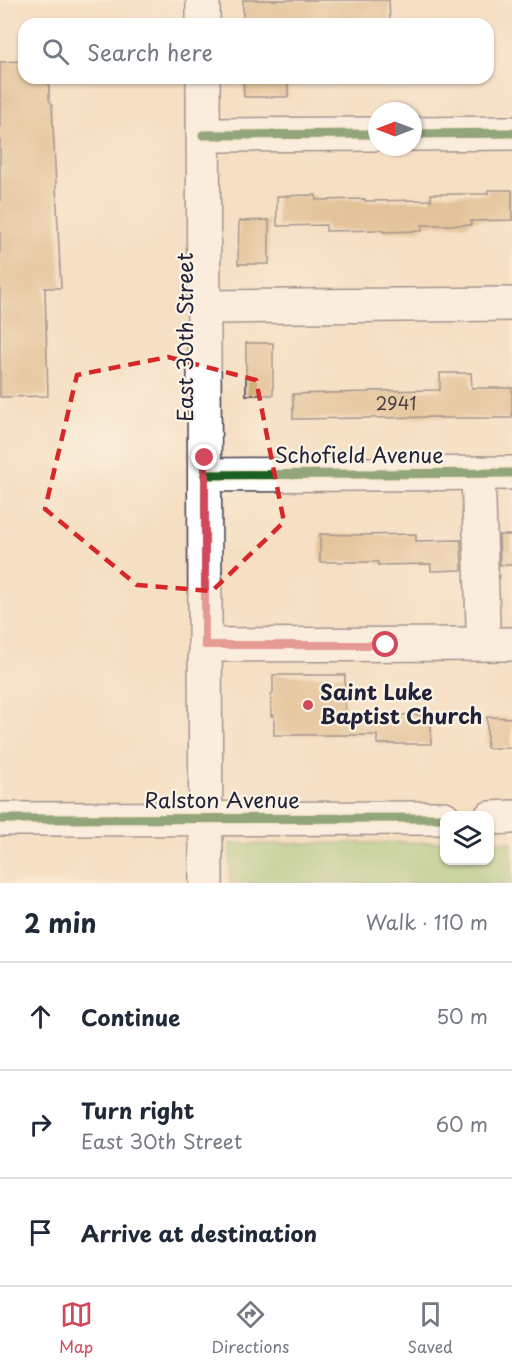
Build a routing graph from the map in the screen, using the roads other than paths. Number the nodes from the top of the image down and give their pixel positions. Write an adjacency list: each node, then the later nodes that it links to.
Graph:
1 (203, 0): 2 (street)
2 (203, 18)
3 (203, 84): 7 (street, East 30th Street)
4 (512, 133): 6 (street)
5 (368, 134): 7 (street)
6 (422, 134)
7 (203, 135): 9 (street, East 30th Street)
8 (512, 304): 9 (street)
9 (204, 307): 12 (street, East 30th Street)
10 (478, 473): 11 (street, Schofield Avenue); 12 (street, Schofield Avenue); 13 (street)
11 (512, 473)
12 (205, 475): 15 (street, East 30th Street)
13 (483, 624)
14 (512, 644): 15 (street)
15 (205, 645): 20 (street, East 30th Street)
16 (440, 818): 20 (street, Ralston Avenue)
17 (494, 818): 18 (street)
18 (512, 818)
19 (0, 819): 20 (street, Ralston Avenue)
20 (205, 820): 21 (street, East 30th Street)
21 (206, 883)

